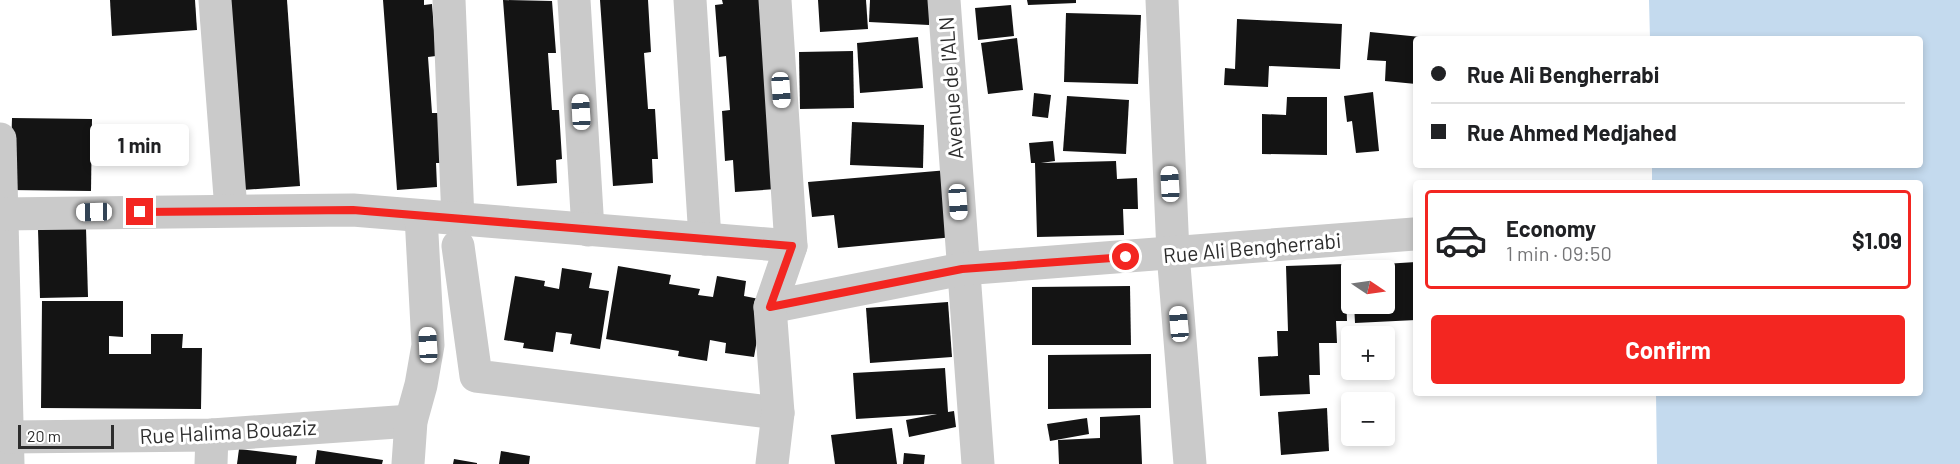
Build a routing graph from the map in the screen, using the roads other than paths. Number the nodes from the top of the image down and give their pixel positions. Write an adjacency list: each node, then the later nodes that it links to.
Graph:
1 (215, 0): 9 (street)
2 (449, 0): 13 (street)
3 (574, 0): 12 (street)
4 (690, 0): 15 (street)
5 (775, 0): 16 (street)
6 (944, 0): 18 (street, Avenue de l'ALN)
7 (1162, 0): 17 (street)
8 (0, 139): 10 (street)
9 (231, 210): 10 (street); 11 (street)
10 (1, 214): 23 (street)
11 (421, 216): 13 (street); 21 (street)
12 (588, 230): 13 (street); 15 (street)
13 (458, 233): 20 (street)
14 (1413, 234): 17 (street, Rue Ali Bengherrabi)
15 (705, 239): 16 (street)
16 (792, 246): 19 (street)
17 (1173, 253): 18 (street, Rue Ali Bengherrabi); 27 (street)
18 (962, 269): 19 (street, Rue Ali Bengherrabi); 26 (street, Avenue de l'ALN)
19 (770, 307): 20 (street)
20 (778, 413): 25 (street)
21 (411, 421): 22 (street, Rue Halima Bouaziz); 24 (street)
22 (211, 449): 23 (street, Rue Halima Bouaziz)
23 (8, 451)
24 (408, 464)
25 (772, 464)
26 (978, 464)
27 (1190, 464)

